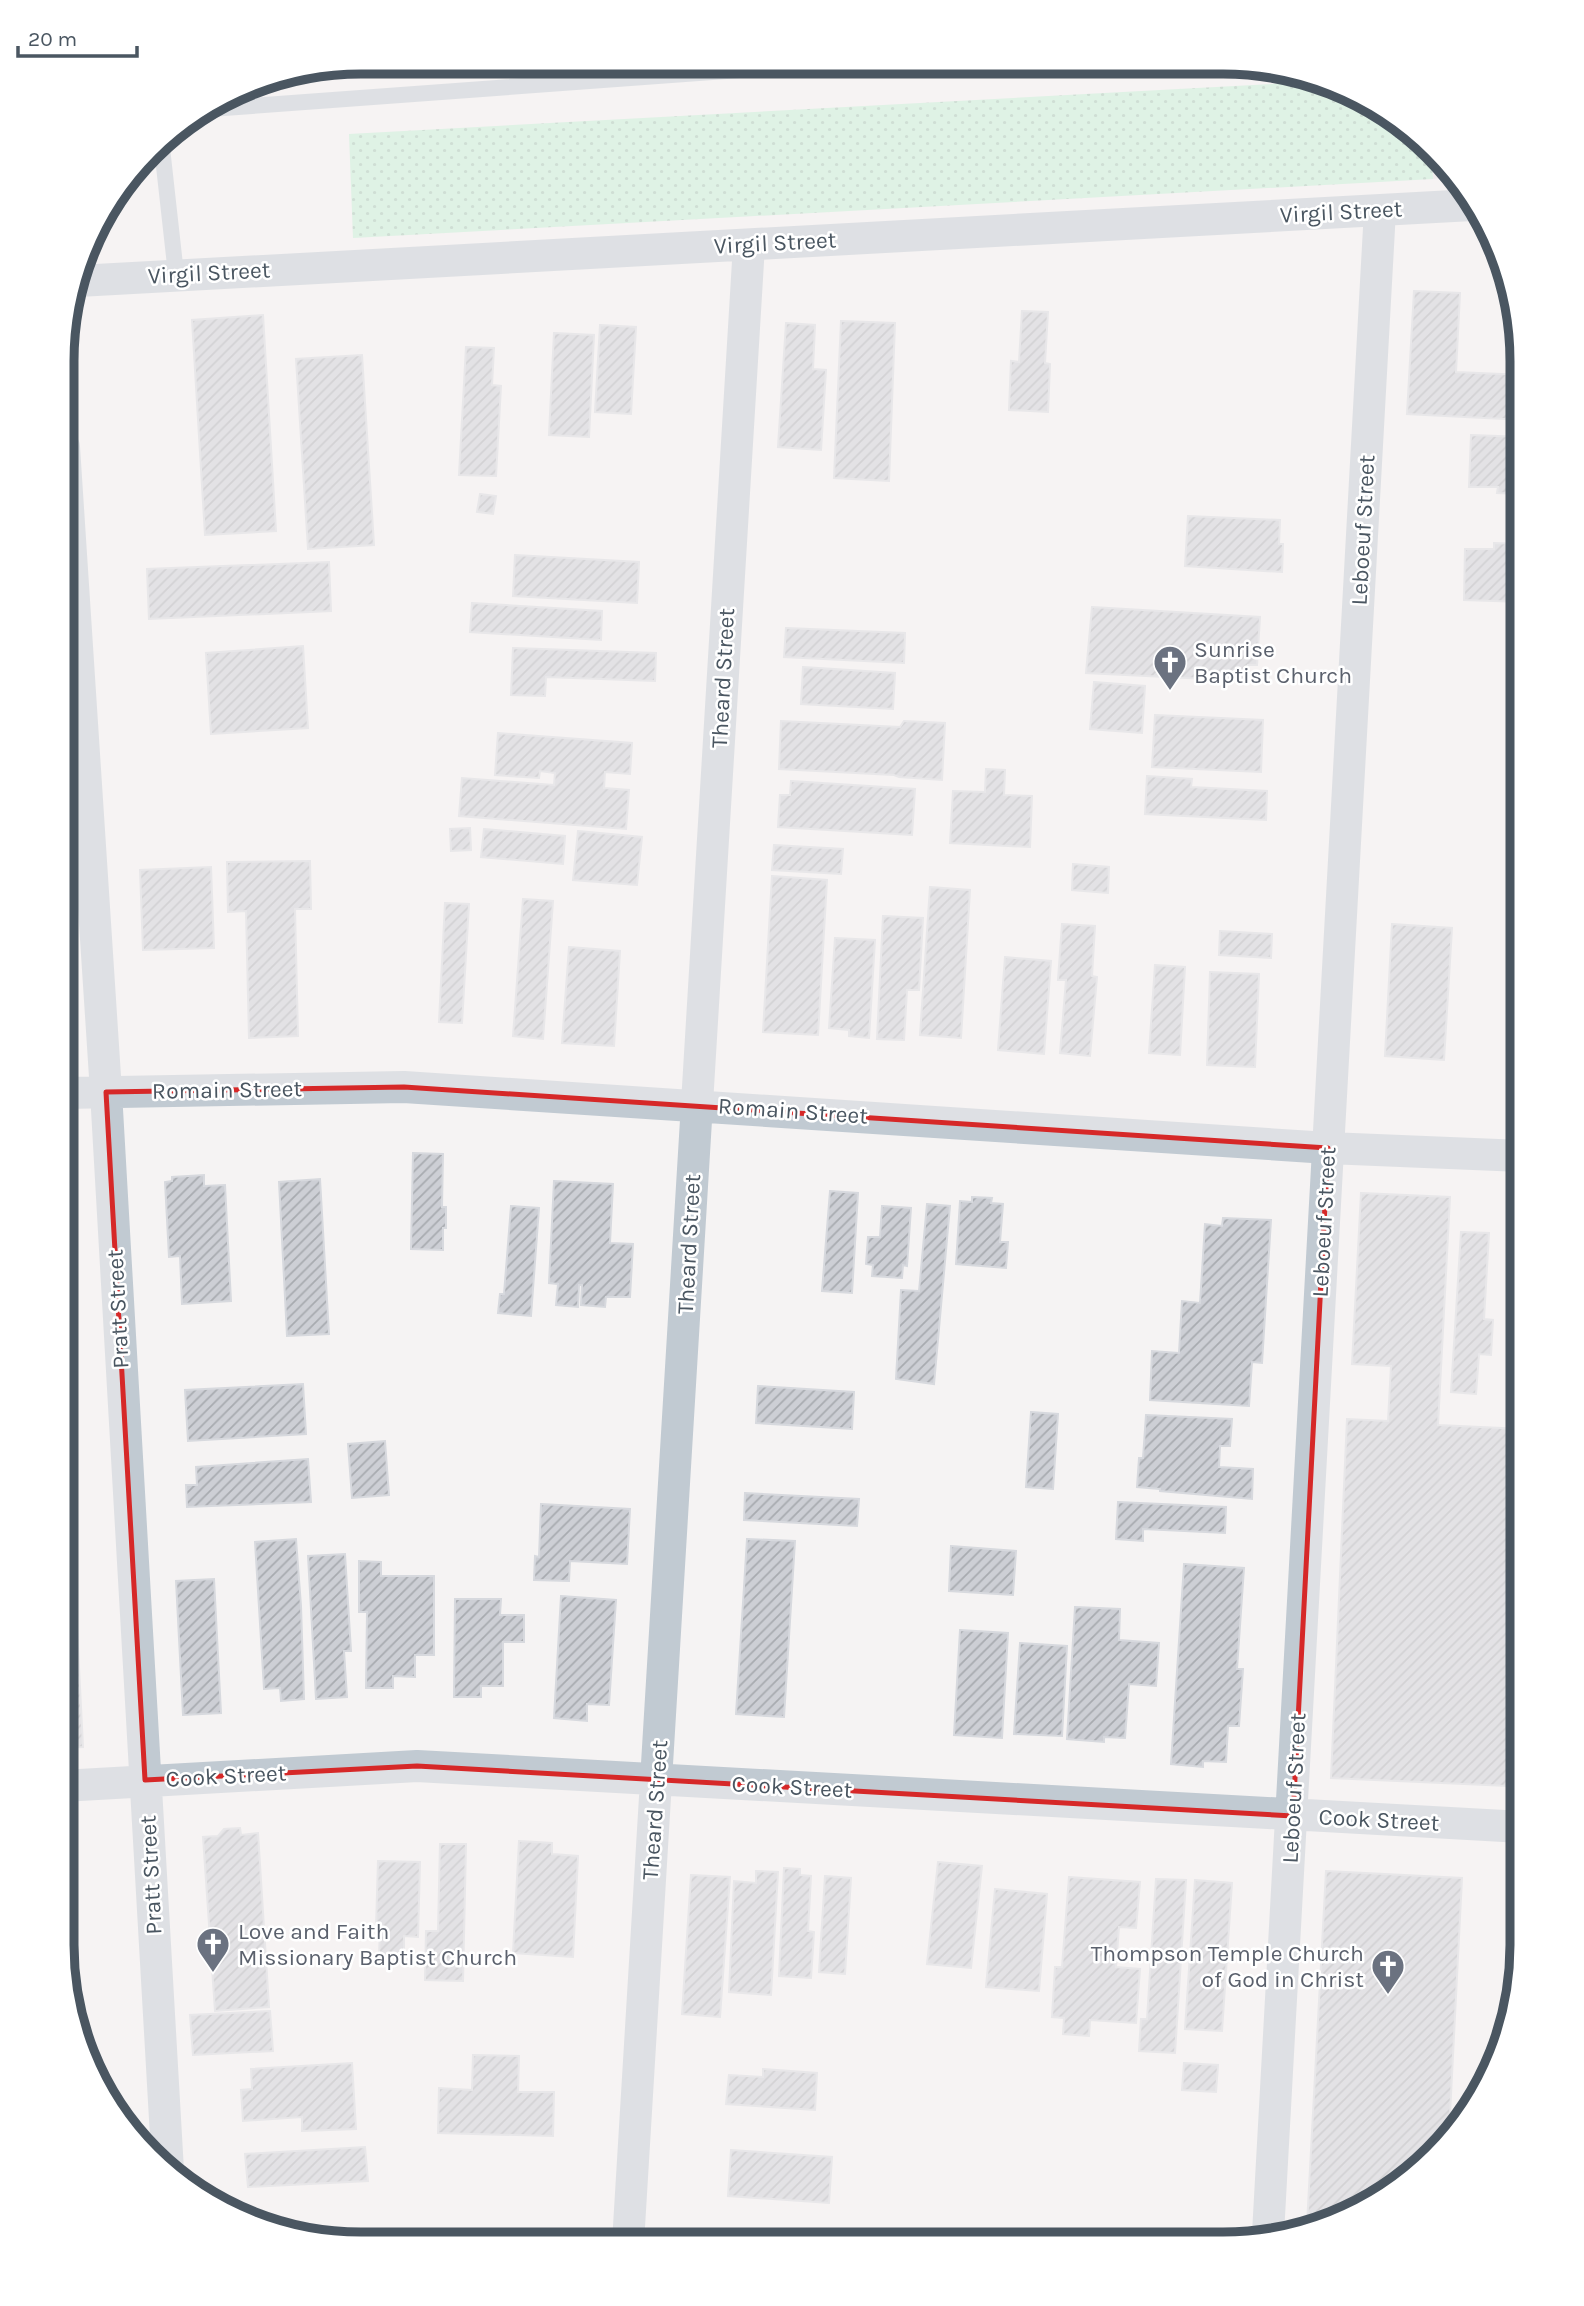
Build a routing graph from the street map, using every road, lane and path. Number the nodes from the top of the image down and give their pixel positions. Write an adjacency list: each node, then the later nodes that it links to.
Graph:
1 (682, 74): 2 (lane)
2 (227, 107)
3 (163, 153): 7 (lane)
4 (1462, 201): 5 (street, Virgil Street)
5 (1380, 210): 6 (street, Virgil Street); 13 (street, Leboeuf Street)
6 (749, 245): 7 (street, Virgil Street); 12 (street, Theard Street)
7 (176, 274): 8 (street, Virgil Street)
8 (85, 280)
9 (74, 601): 10 (street, Pratt Street)
10 (106, 1092): 11 (street, Romain Street); 12 (street, Romain Street); 16 (street, Pratt Street)
11 (74, 1093)
12 (697, 1105): 13 (street, Romain Street); 15 (street, Theard Street)
13 (1328, 1148): 14 (street, Romain Street); 18 (street, Leboeuf Street)
14 (1510, 1156)
15 (657, 1779): 16 (street, Cook Street); 18 (street, Cook Street); 22 (street, Theard Street)
16 (145, 1780): 17 (street, Cook Street); 20 (street, Pratt Street)
17 (74, 1785)
18 (1293, 1816): 19 (street, Cook Street); 21 (street, Leboeuf Street)
19 (1510, 1827)
20 (167, 2157)
21 (1268, 2229)
22 (629, 2232)

